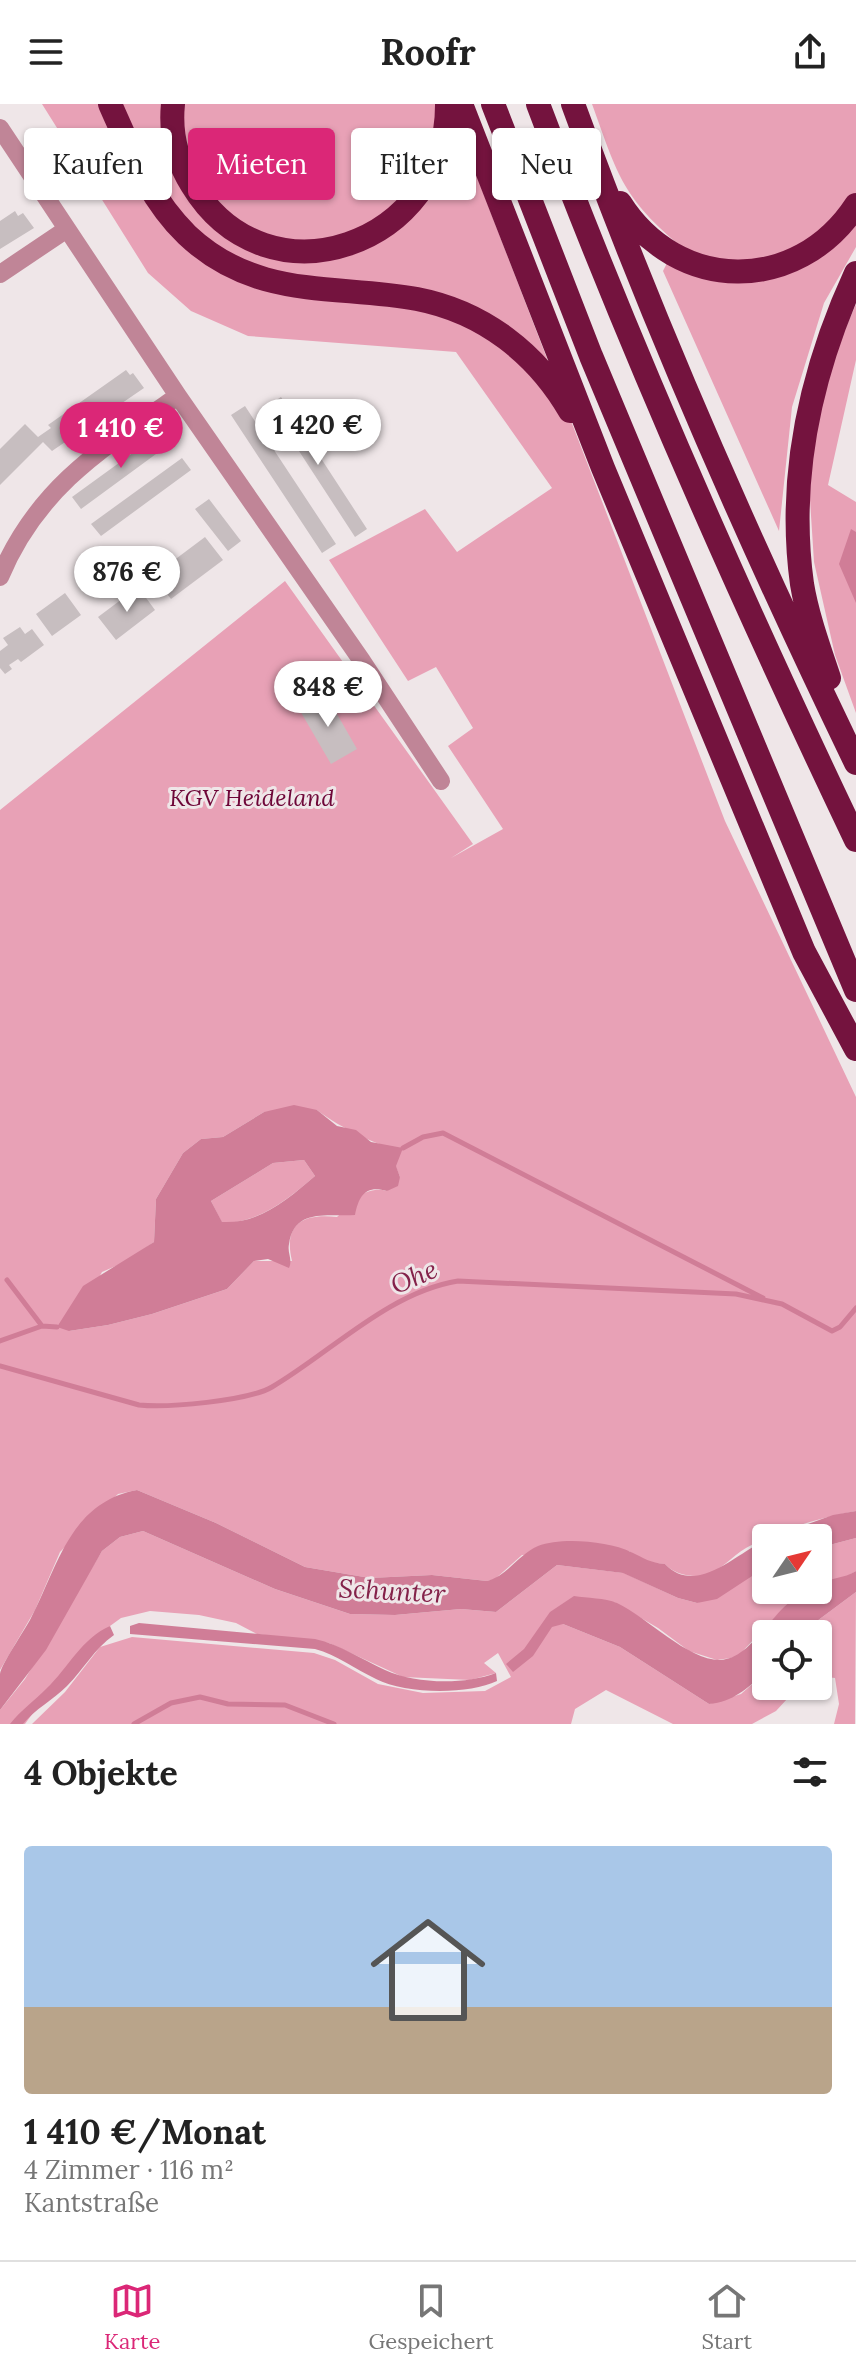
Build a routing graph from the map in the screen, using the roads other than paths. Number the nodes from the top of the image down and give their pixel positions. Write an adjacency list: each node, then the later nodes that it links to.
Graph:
1 (110, 104): 14 (highway)
2 (173, 104): 3 (highway)
3 (447, 104)
4 (461, 104): 14 (highway)
5 (493, 104): 20 (highway)
6 (538, 104): 19 (highway)
7 (575, 111): 9 (highway); 17 (highway)
8 (0, 128): 10 (street)
9 (856, 205)
10 (67, 229): 12 (street); 13 (street)
11 (856, 273): 16 (highway)
12 (0, 274)
13 (178, 396): 15 (street); 18 (street)
14 (603, 468): 21 (highway)
15 (0, 577)
16 (856, 756)
17 (856, 763)
18 (441, 781)
19 (856, 840)
20 (856, 990)
21 (856, 1049)

